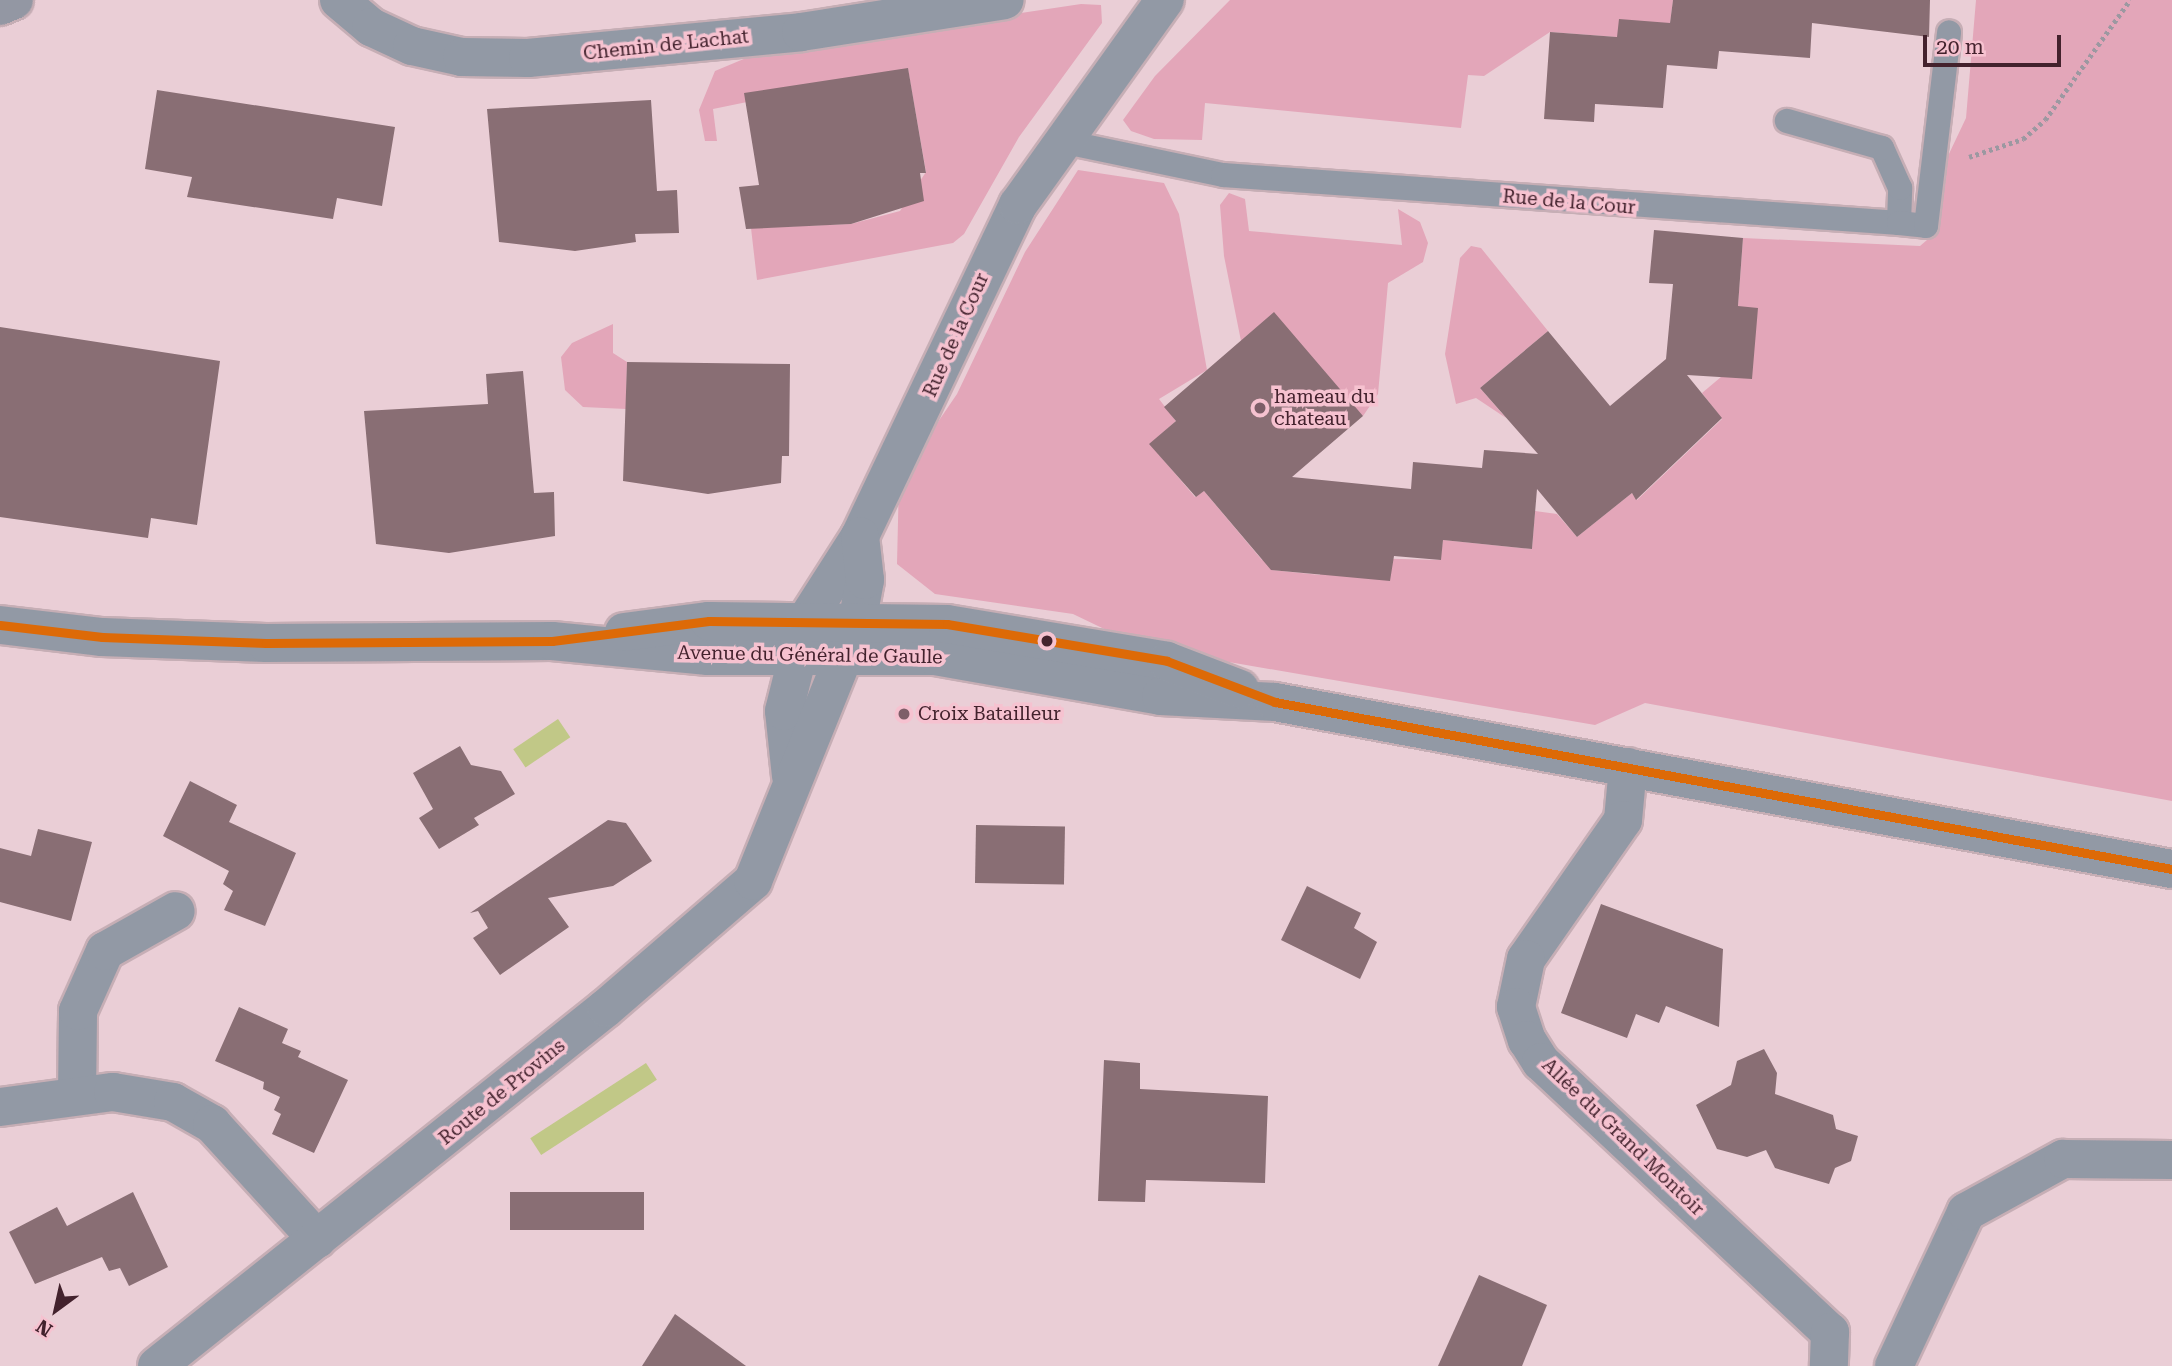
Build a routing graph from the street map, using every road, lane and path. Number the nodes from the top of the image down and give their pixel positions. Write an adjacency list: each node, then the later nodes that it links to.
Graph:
1 (14, 0): 6 (main road)
2 (339, 0): 3 (street, Chemin de Lachat)
3 (1005, 0)
4 (1165, 0): 9 (street, Rue de la Cour)
5 (2130, 0): 10 (path)
6 (0, 6)
7 (1949, 32): 10 (lane)
8 (1787, 121): 11 (lane)
9 (1065, 142): 11 (lane, Rue de la Cour); 12 (street, Rue de la Cour)
10 (1933, 164): 11 (lane, Rue de la Cour)
11 (1899, 223)
12 (860, 536): 13 (street, Rue de la Cour); 14 (street)
13 (807, 619): 14 (street, Avenue du Général de Gaulle); 16 (street, Avenue du Général de Gaulle); 17 (street, Rue de la Cour)
14 (857, 623): 18 (street, Route de Provins); 19 (street, Avenue du Général de Gaulle)
15 (0, 625): 16 (street, Avenue du Général de Gaulle)
16 (552, 641): 17 (street, Avenue du Général de Gaulle)
17 (794, 655): 18 (street, Avenue du Général de Gaulle); 21 (street, Route de Provins)
18 (844, 659): 19 (street, Avenue du Général de Gaulle); 21 (street, Route de Provins)
19 (1275, 702): 20 (street, Avenue du Général de Gaulle)
20 (1628, 767): 22 (street, Avenue du Général de Gaulle); 29 (street, Allée du Grand Montoir)
21 (791, 776): 27 (street, Route de Provins)
22 (2172, 869)
23 (176, 911): 24 (street)
24 (77, 1097): 25 (street); 27 (street)
25 (0, 1107)
26 (2172, 1160): 30 (street)
27 (317, 1239): 28 (street, Route de Provins)
28 (158, 1366)
29 (1829, 1366)
30 (1894, 1366)

